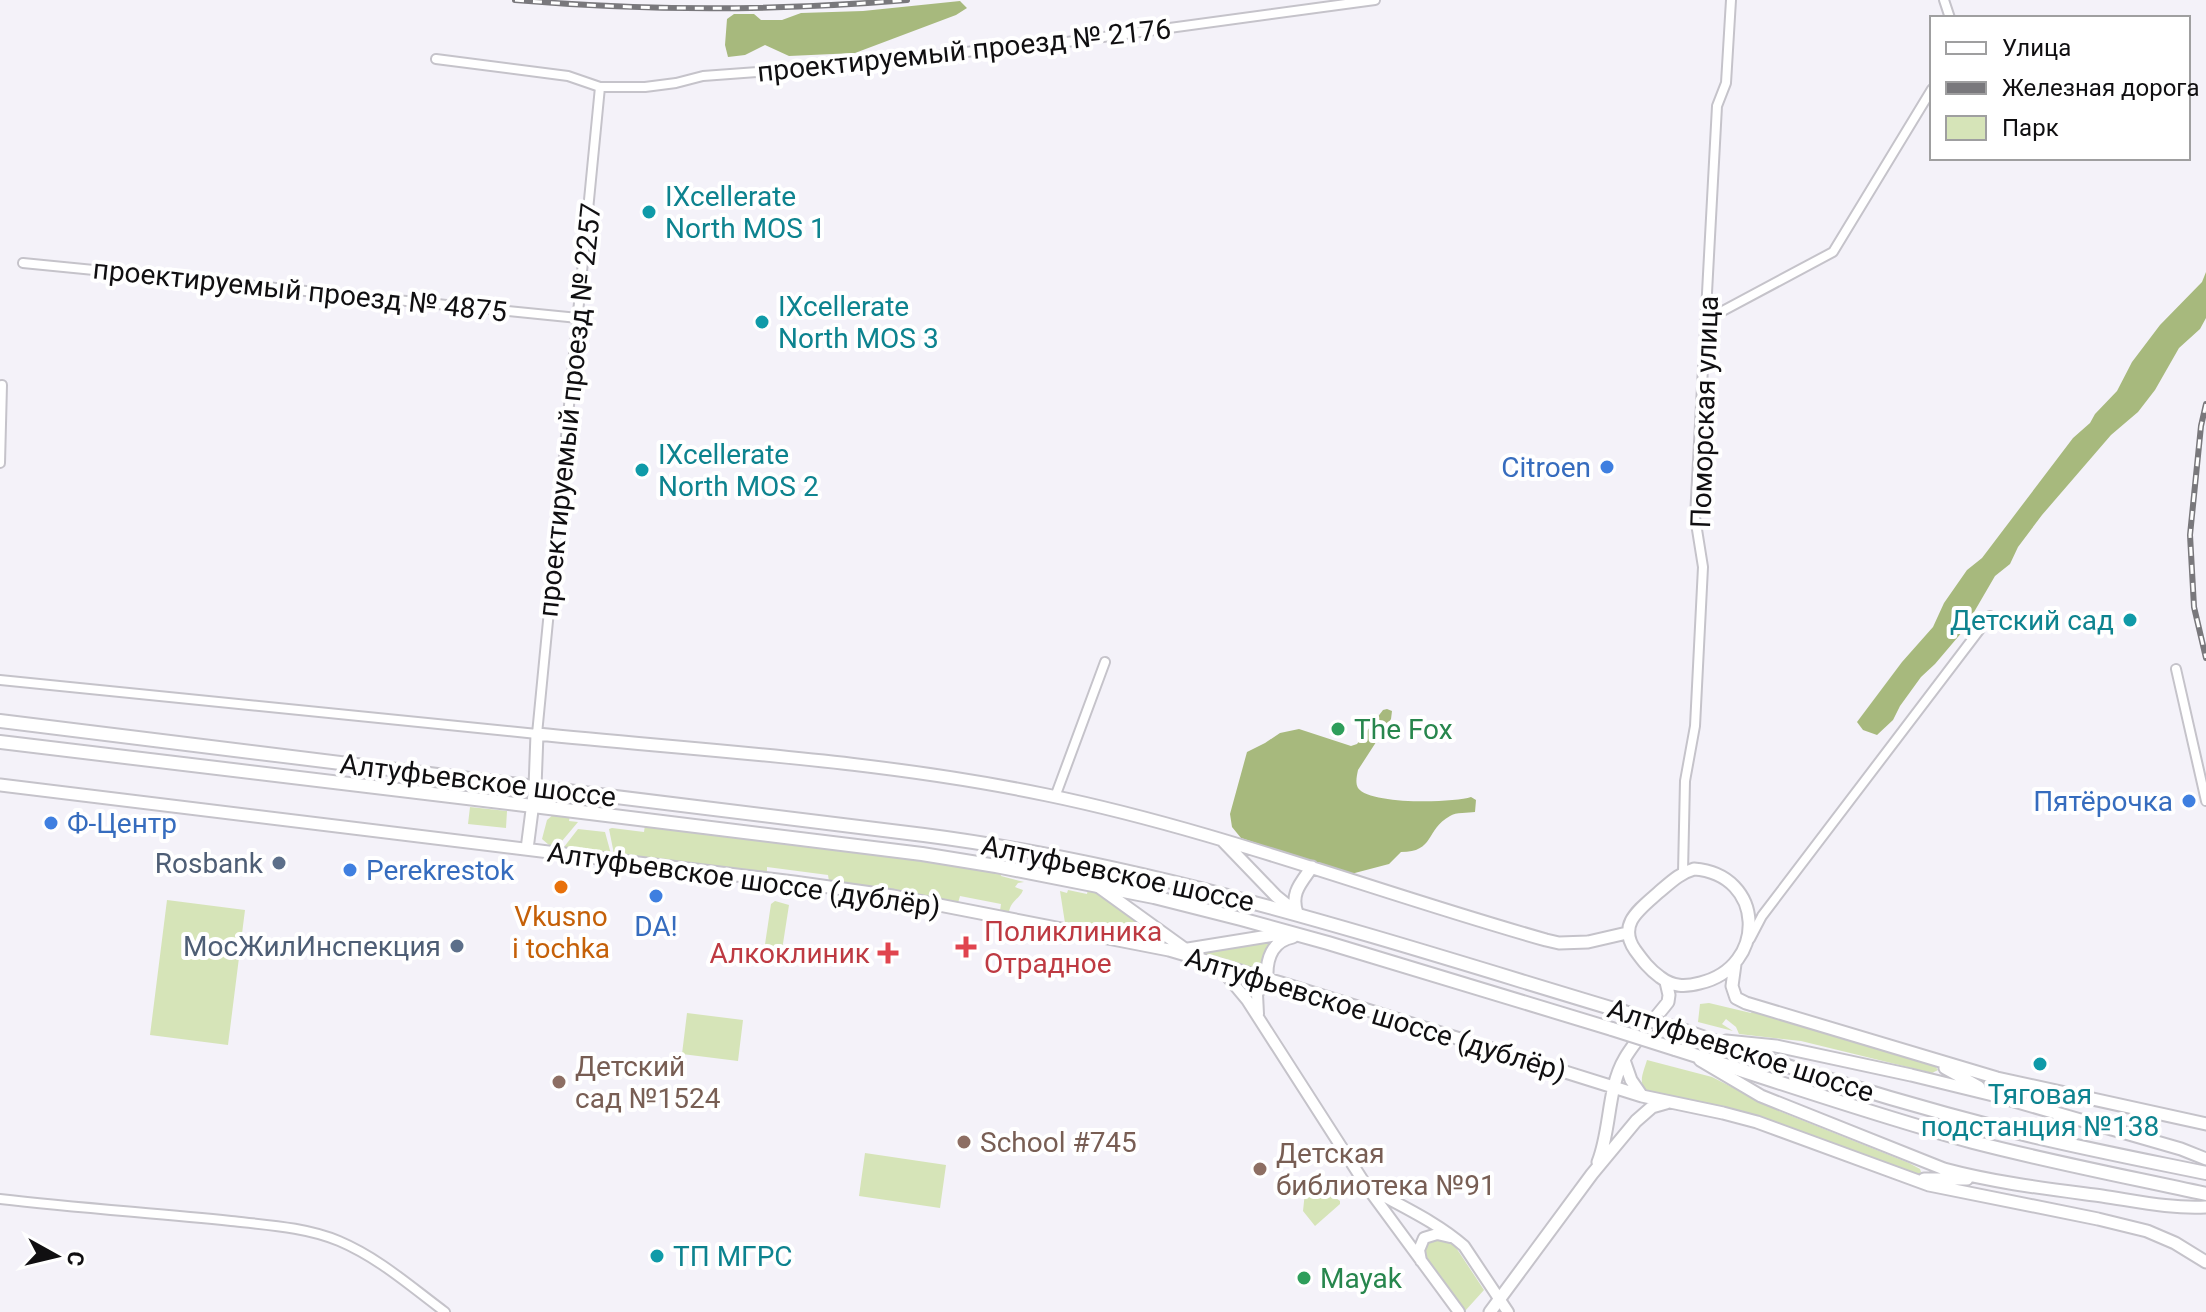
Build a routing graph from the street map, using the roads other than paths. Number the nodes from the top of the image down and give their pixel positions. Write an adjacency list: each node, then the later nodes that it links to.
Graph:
1 (1375, 0): 4 (street, проектируемый проезд № 2176)
2 (1731, 0): 8 (street, Поморская улица)
3 (436, 59): 4 (street, проектируемый проезд № 2176)
4 (600, 87): 7 (street, проектируемый проезд № 2257)
5 (1930, 92): 8 (street)
6 (23, 263): 7 (street, проектируемый проезд № 4875)
7 (578, 318): 16 (street, проектируемый проезд № 2257)
8 (1706, 322): 26 (street, Поморская улица)
9 (2, 385): 10 (street)
10 (0, 463)
11 (1990, 616): 29 (street)
12 (1105, 662): 20 (street)
13 (2176, 669): 21 (street)
14 (0, 680): 16 (street)
15 (0, 721): 19 (main road, Алтуфьевское шоссе)
16 (537, 734): 19 (main road); 20 (main road)
17 (0, 742): 22 (main road, Алтуфьевское шоссе)
18 (0, 785): 24 (main road, Алтуфьевское шоссе (дублёр))
19 (535, 787): 22 (main road); 28 (main road, Алтуфьевское шоссе)
20 (1055, 797): 23 (main road)
21 (2206, 801)
22 (533, 806): 24 (main road); 27 (main road, Алтуфьевское шоссе)
23 (1221, 839): 25 (main road); 28 (main road)
24 (527, 849): 34 (main road, Алтуфьевское шоссе (дублёр))
25 (1312, 867): 28 (main road); 31 (main road)
26 (1683, 872): 30 (main road); 31 (main road)
27 (1095, 885): 32 (main road, Алтуфьевское шоссе); 35 (main road)
28 (1297, 913): 41 (main road, Алтуфьевское шоссе, bridge)
29 (1762, 916): 30 (street); 33 (street)
30 (1749, 922): 33 (main road)
31 (1627, 933): 39 (main road)
32 (1300, 935): 35 (main road); 38 (main road); 42 (main road, Алтуфьевское шоссе, bridge)
33 (1748, 942): 37 (main road)
34 (1169, 950): 35 (main road); 36 (main road, Алтуфьевское шоссе (дублёр))
35 (1187, 950): 36 (main road)
36 (1208, 962): 38 (main road, Алтуфьевское шоссе (дублёр)); 40 (street)
37 (1735, 964): 39 (main road); 43 (main road)
38 (1267, 979): 40 (street); 48 (main road, Алтуфьевское шоссе (дублёр))
39 (1666, 982): 44 (main road)
40 (1260, 1020): 60 (street)
41 (1701, 1037): 45 (main road); 55 (main road, Алтуфьевское шоссе)
42 (1689, 1053): 54 (main road); 61 (main road, Алтуфьевское шоссе)
43 (1918, 1055): 46 (main road); 47 (main road)
44 (1624, 1059): 48 (main road); 49 (main road)
45 (1924, 1079): 46 (main road); 50 (main road)
46 (1965, 1079): 47 (main road); 50 (main road)
47 (2008, 1081): 52 (main road)
48 (1615, 1087): 49 (main road, Алтуфьевское шоссе (дублёр)); 56 (main road)
49 (1642, 1096): 51 (main road, Алтуфьевское шоссе (дублёр))
50 (1997, 1096): 53 (main road)
51 (1675, 1103): 56 (main road); 57 (main road, Алтуфьевское шоссе (дублёр))
52 (2206, 1124)
53 (2206, 1159)
54 (1918, 1160): 58 (main road); 59 (main road)
55 (2206, 1173)
56 (1592, 1174): 68 (main road)
57 (1900, 1175): 58 (main road); 62 (main road, Алтуфьевское шоссе (дублёр))
58 (1950, 1179): 59 (main road); 62 (main road)
59 (1989, 1180): 64 (main road)
60 (1367, 1187): 65 (street); 67 (street)
61 (2206, 1194)
62 (1984, 1197): 66 (main road, Алтуфьевское шоссе (дублёр))
63 (0, 1199): 69 (street)
64 (2206, 1207)
65 (1455, 1239): 67 (street); 68 (street)
66 (2206, 1262)
67 (1423, 1264): 70 (street)
68 (1500, 1299): 71 (main road); 72 (street)
69 (445, 1312)
70 (1459, 1312)
71 (1490, 1312)
72 (1508, 1312)

